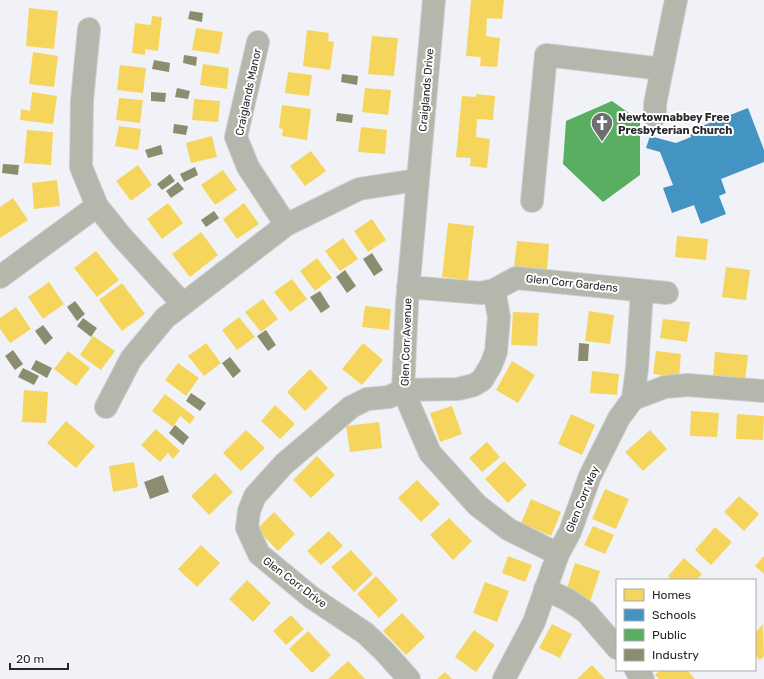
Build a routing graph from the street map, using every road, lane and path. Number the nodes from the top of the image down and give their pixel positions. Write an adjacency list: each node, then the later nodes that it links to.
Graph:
1 (434, 0): 7 (street, Craiglands Drive)
2 (676, 0): 5 (street)
3 (90, 29): 9 (street)
4 (258, 42): 10 (street, Craiglands Manor)
5 (662, 69): 6 (street); 8 (street)
6 (655, 116)
7 (417, 180): 10 (street); 12 (street, Glen Corr Avenue)
8 (532, 201)
9 (97, 206): 11 (street); 16 (street)
10 (286, 225): 16 (street)
11 (0, 277)
12 (408, 287): 13 (street, Glen Corr Gardens); 17 (street, Glen Corr Avenue)
13 (494, 290): 14 (street, Glen Corr Gardens); 17 (street)
14 (642, 291): 15 (street, Glen Corr Gardens); 19 (street, Glen Corr Way)
15 (667, 293)
16 (183, 304): 20 (street)
17 (403, 390): 21 (street, Glen Corr Avenue); 25 (street, Glen Corr Drive)
18 (764, 391): 19 (street)
19 (633, 399): 21 (street, Glen Corr Way)
20 (106, 407)
21 (558, 554): 22 (street, Glen Corr Way)
22 (545, 589): 23 (street); 26 (street, Glen Corr Way)
23 (616, 647)
24 (637, 671): 27 (street)
25 (409, 679)
26 (504, 679)
27 (643, 679)

